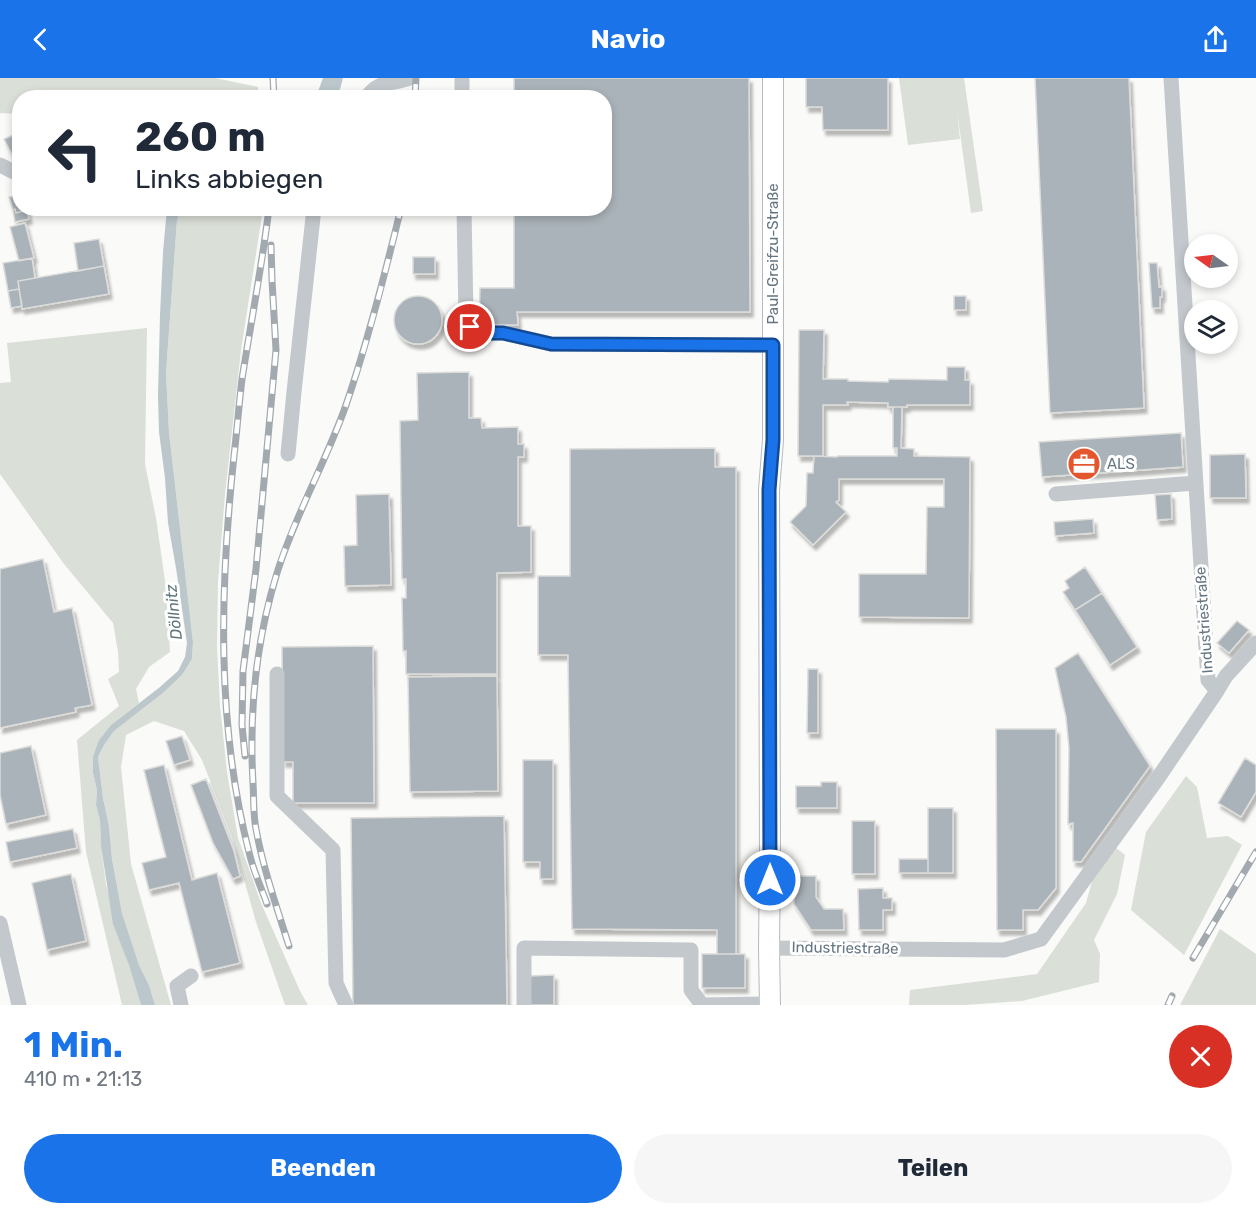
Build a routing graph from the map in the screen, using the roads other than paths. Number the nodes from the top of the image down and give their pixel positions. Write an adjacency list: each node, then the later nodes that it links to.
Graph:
1 (410, 78): 4 (street)
2 (773, 78): 7 (main road, Paul-Greifzu-Straße)
3 (1171, 78): 9 (street, Industriestraße)
4 (371, 90)
5 (313, 216): 8 (street)
6 (464, 216): 7 (street)
7 (773, 345): 15 (main road, Paul-Greifzu-Straße)
8 (288, 454)
9 (1196, 483): 10 (street); 13 (street, Industriestraße)
10 (1056, 494)
11 (1256, 643): 13 (street)
12 (277, 674): 19 (street)
13 (1217, 691): 15 (street, Industriestraße)
14 (0, 923): 17 (street)
15 (769, 948): 21 (main road, Paul-Greifzu-Straße)
16 (190, 976): 18 (street)
17 (19, 1005)
18 (181, 1005)
19 (346, 1005)
20 (525, 1005): 21 (street)
21 (770, 1005)

